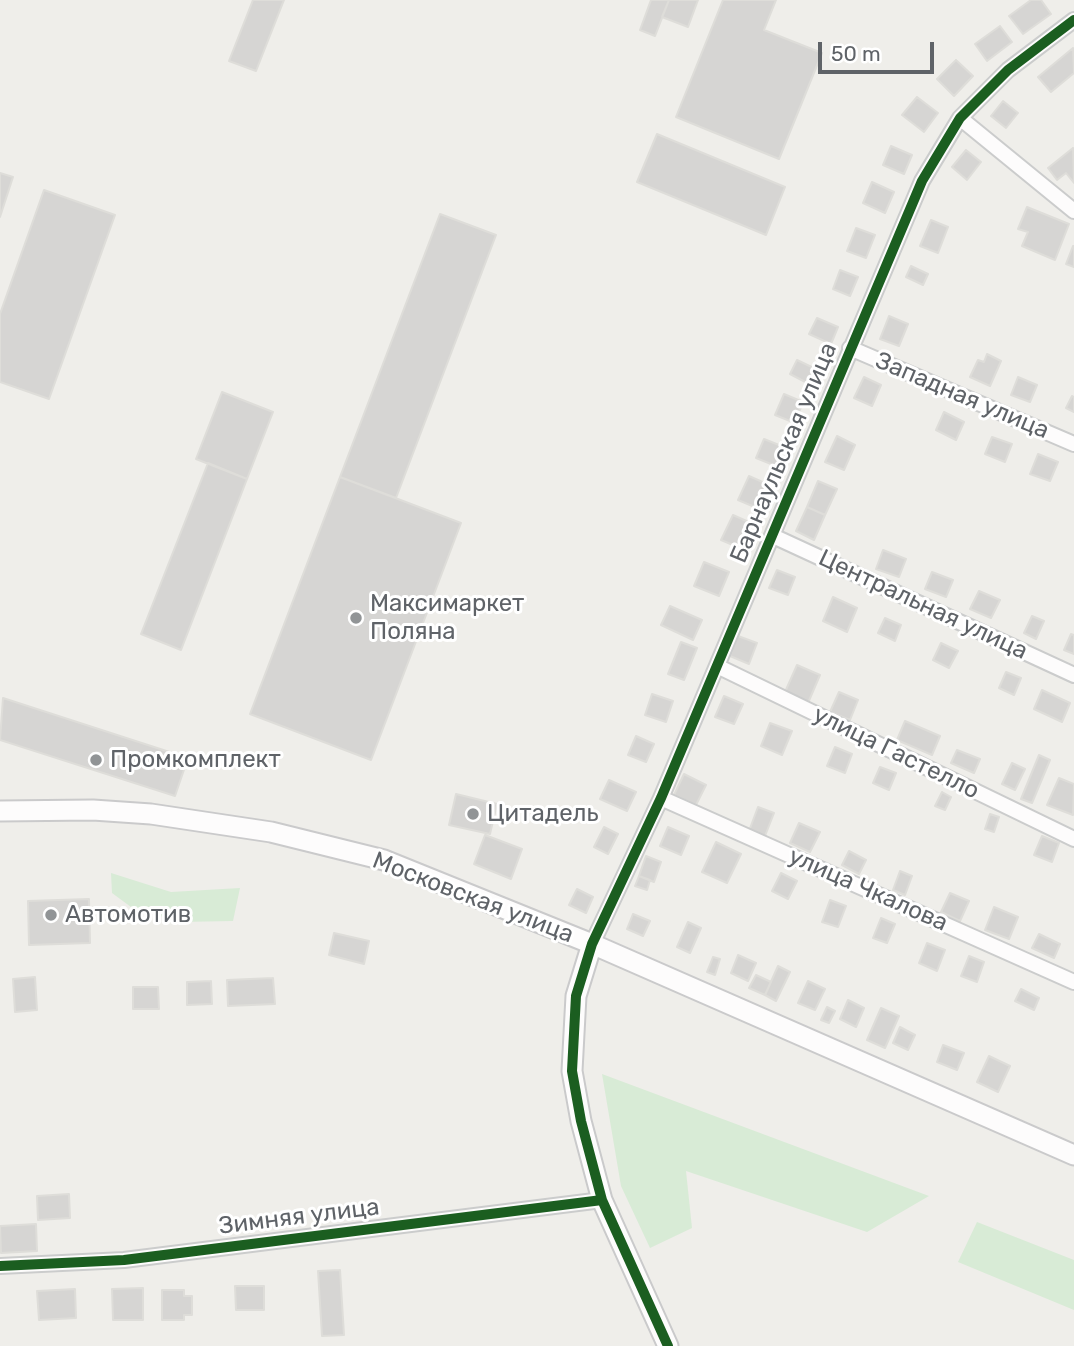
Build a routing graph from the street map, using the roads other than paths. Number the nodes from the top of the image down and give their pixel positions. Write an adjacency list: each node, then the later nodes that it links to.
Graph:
1 (1074, 20): 2 (street, Барнаульская улица)
2 (960, 118): 3 (street); 4 (street, Барнаульская улица)
3 (1074, 211)
4 (850, 348): 5 (street, Западная улица); 6 (street, Барнаульская улица)
5 (1074, 444)
6 (773, 536): 7 (street, Барнаульская улица); 8 (street, Центральная улица)
7 (717, 666): 9 (street, Барнаульская улица); 11 (street, улица Гастелло)
8 (1074, 675)
9 (661, 798): 12 (street, Барнаульская улица); 13 (street, улица Чкалова)
10 (0, 811): 12 (main road, Московская улица)
11 (1074, 839)
12 (592, 944): 14 (main road, Московская улица); 15 (main road)
13 (1074, 982)
14 (1074, 1155)
15 (602, 1200): 16 (street, Зимняя улица); 17 (main road)
16 (0, 1266)
17 (668, 1346)

